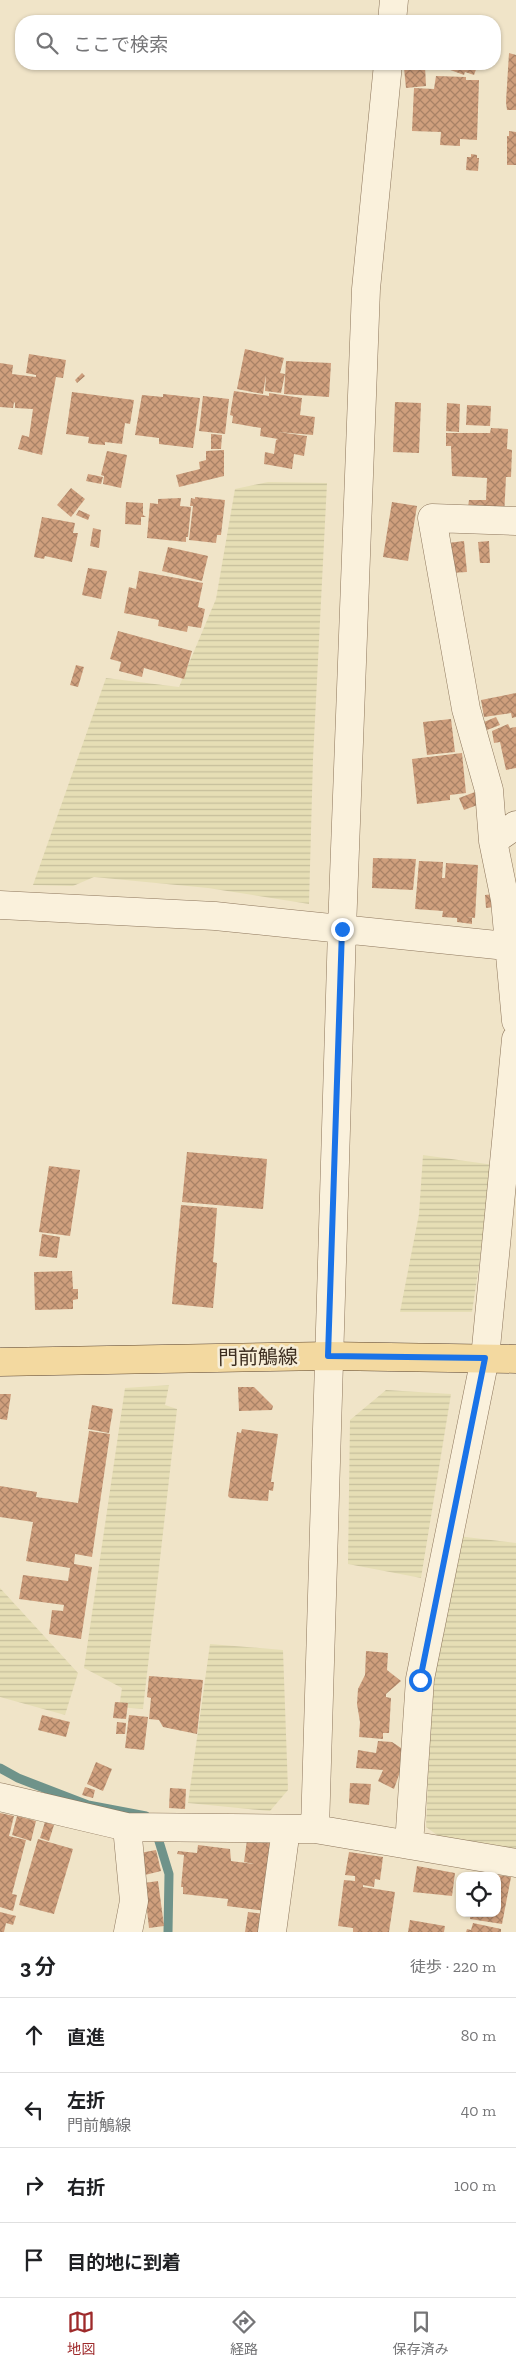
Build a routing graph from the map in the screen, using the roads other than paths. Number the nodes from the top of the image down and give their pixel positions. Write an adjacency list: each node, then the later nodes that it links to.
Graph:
1 (394, 0): 2 (street)
2 (393, 15)
3 (387, 70): 8 (street)
4 (516, 521): 6 (street)
5 (516, 824): 6 (street)
6 (493, 841): 9 (street)
7 (0, 906): 8 (street)
8 (342, 929): 9 (street); 12 (street)
9 (513, 946): 10 (street)
10 (516, 1021)
11 (516, 1039): 13 (street)
12 (328, 1356): 13 (main road, 門前鵤線); 15 (main road, 門前鵤線); 19 (street)
13 (485, 1358): 14 (main road, 門前鵤線); 20 (street)
14 (516, 1359)
15 (0, 1362)
16 (0, 1797): 17 (street)
17 (127, 1826): 18 (street); 22 (street)
18 (286, 1829): 19 (street); 23 (street)
19 (316, 1829): 20 (street)
20 (409, 1845): 21 (street)
21 (516, 1863)
22 (128, 1932)
23 (272, 1932)

